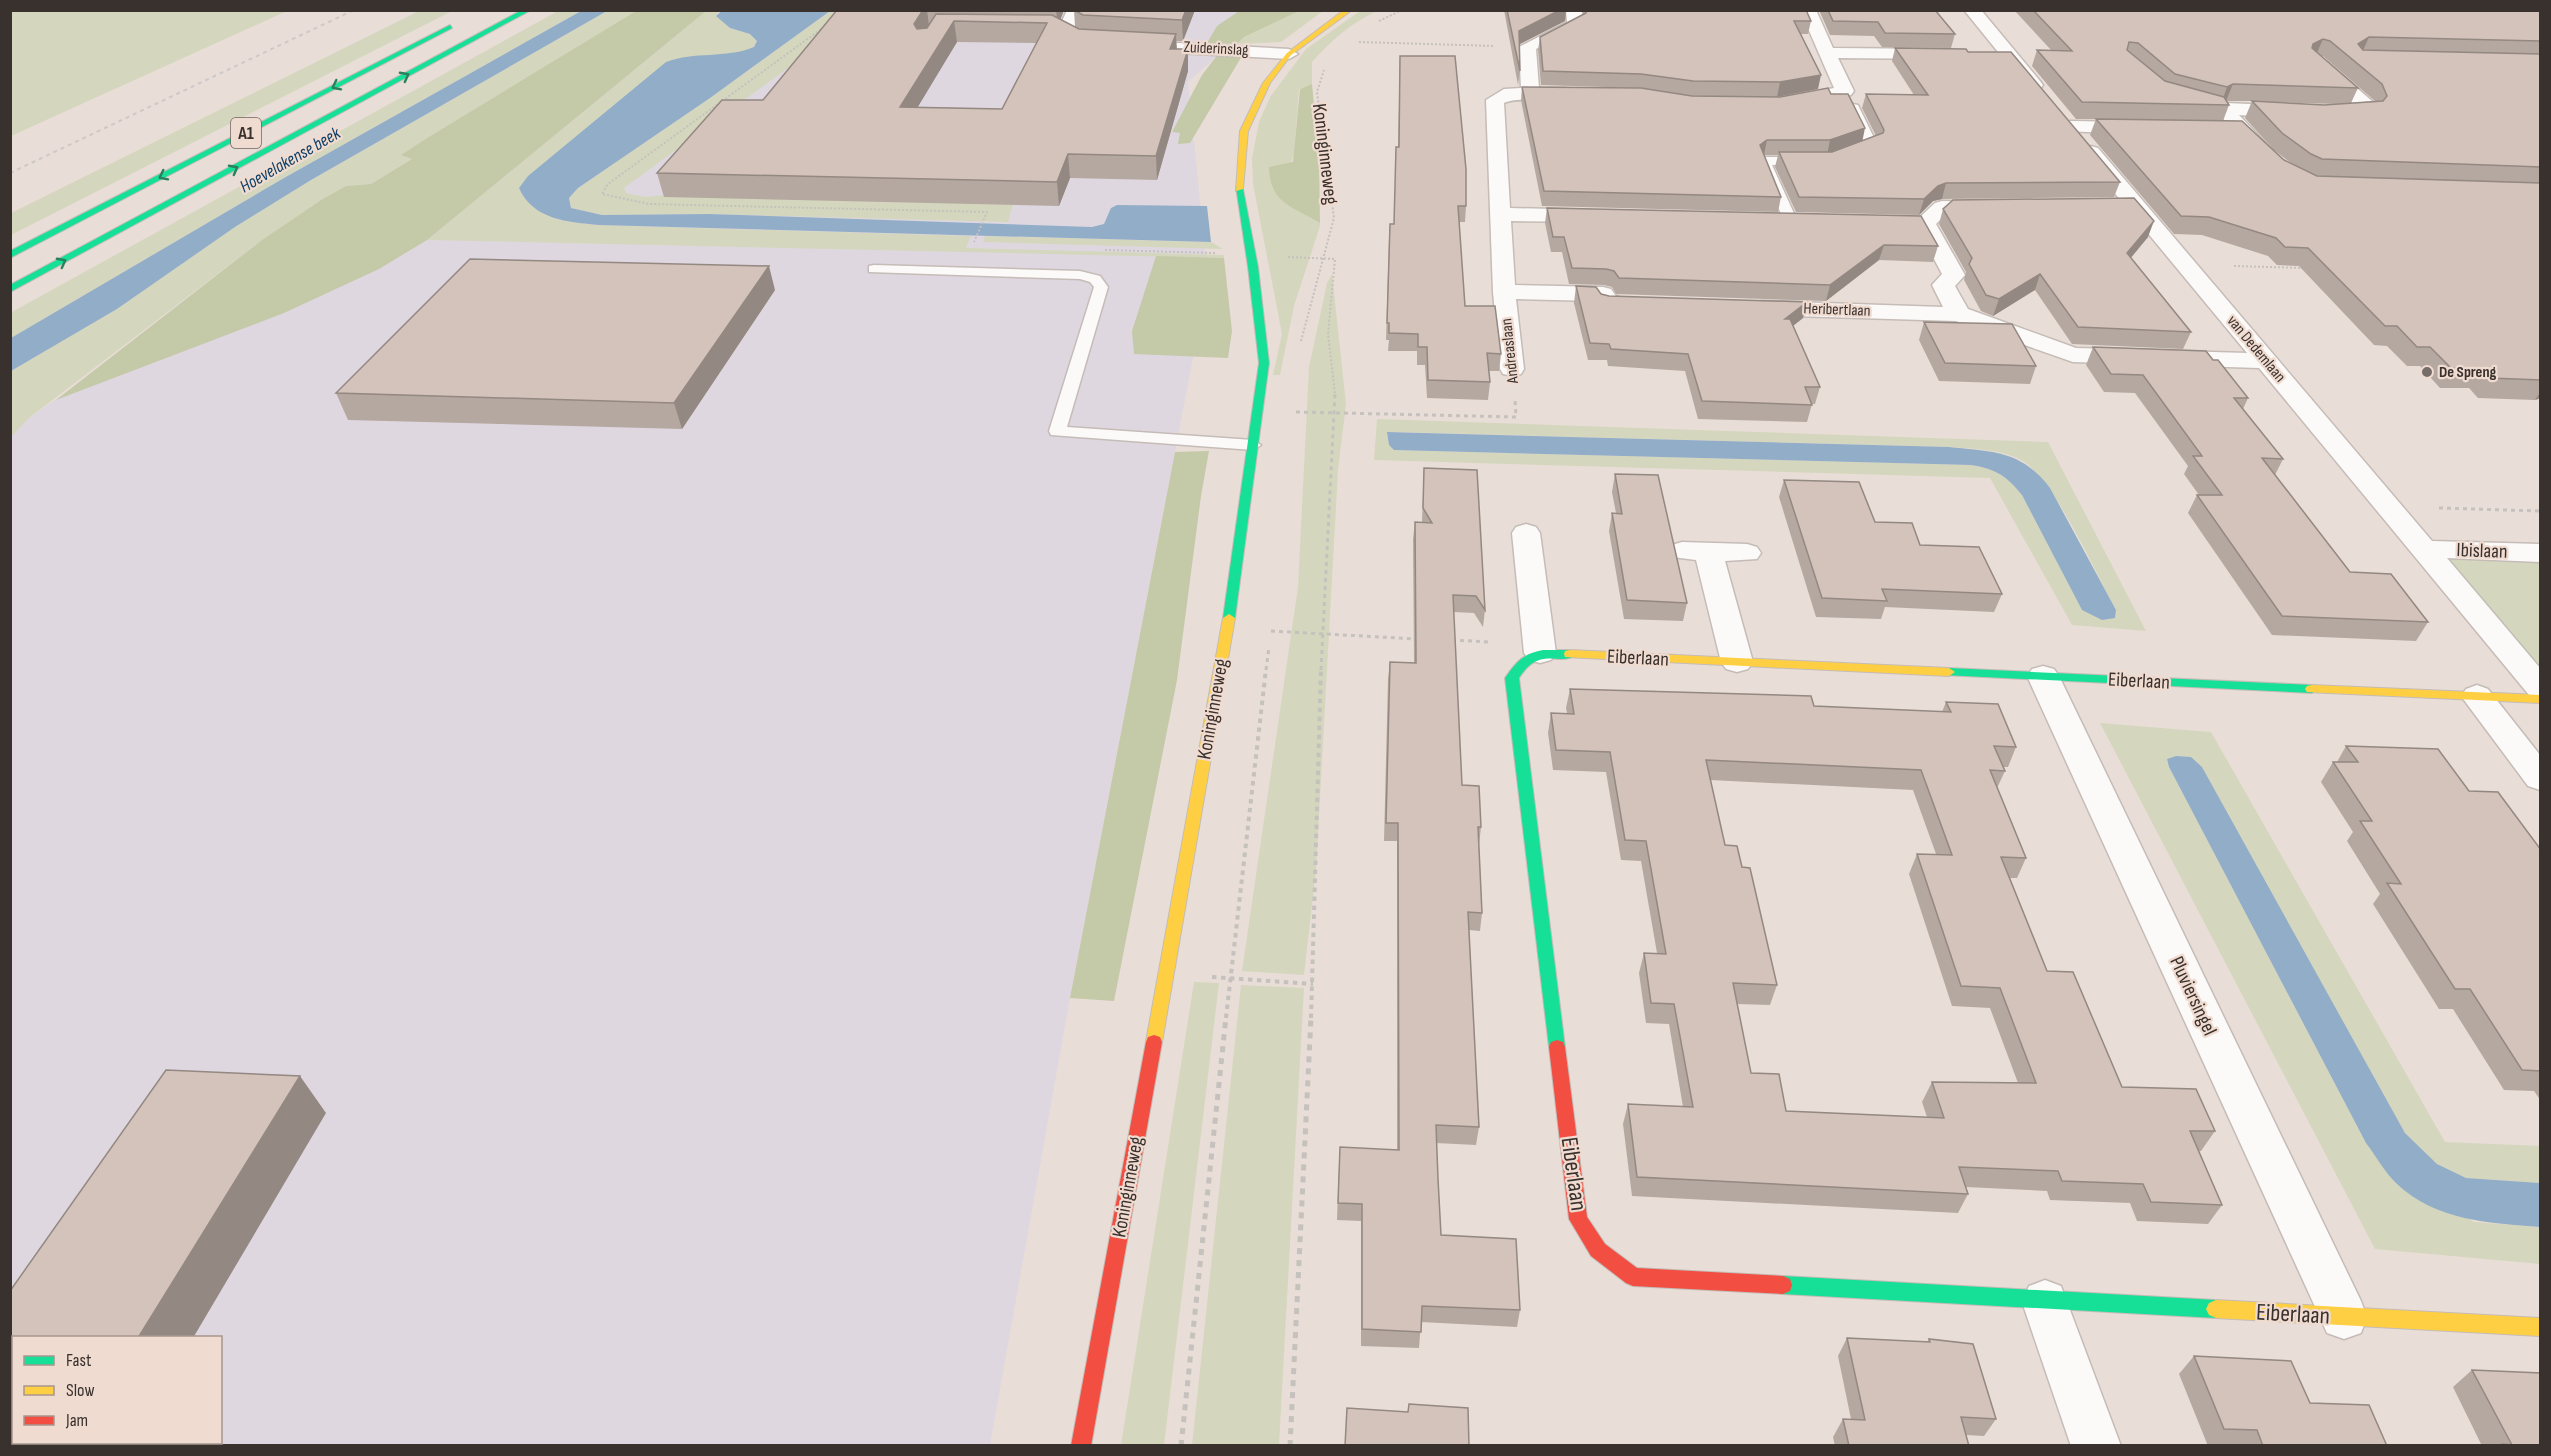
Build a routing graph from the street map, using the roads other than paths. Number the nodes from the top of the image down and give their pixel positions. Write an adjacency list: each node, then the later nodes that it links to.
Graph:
1 (528, 10): 33 (main road, A1, one-way to 1)
2 (1075, 10): 9 (street, Zuiderinslag)
3 (1349, 10): 9 (main road, Koninginneweg)
4 (1574, 10): 13 (street)
5 (1808, 10): 8 (street)
6 (1972, 10): 16 (street, van Dedemlaan)
7 (460, 22): 31 (main road, A1, one-way to 31)
8 (1827, 53): 10 (street); 12 (street)
9 (1289, 54): 40 (main road, Koninginneweg)
10 (1960, 55)
11 (2316, 62): 19 (street)
12 (1845, 91): 15 (street); 20 (lane)
13 (1530, 92): 14 (street); 24 (street, Andreaslaan)
14 (1584, 94)
15 (1766, 104)
16 (2057, 112): 17 (street); 38 (street, van Dedemlaan)
17 (2149, 129)
18 (2217, 130): 19 (street)
19 (2240, 130): 22 (street)
20 (1839, 157)
21 (1817, 161): 27 (lane)
22 (2275, 162)
23 (2007, 208): 30 (street)
24 (1500, 214): 25 (street); 34 (street, Andreaslaan)
25 (1616, 216)
26 (1766, 220): 27 (street)
27 (1790, 220): 28 (street)
28 (1812, 221)
29 (1857, 222): 30 (street)
30 (1925, 223): 37 (street)
31 (10, 255)
32 (874, 269): 40 (lane)
33 (10, 289)
34 (1504, 292): 35 (street); 39 (street, Andreaslaan)
35 (1631, 304)
36 (1736, 307): 37 (street, Heribertlaan)
37 (1959, 314): 38 (street, Heribertlaan)
38 (2266, 361): 42 (street, van Dedemlaan)
39 (1512, 369)
40 (1253, 445): 55 (main road, Koninginneweg)
41 (1526, 533): 45 (street)
42 (2424, 549): 44 (street, Ibislaan); 48 (street, van Dedemlaan)
43 (1747, 553): 46 (street)
44 (2541, 553)
45 (1539, 649): 46 (main road, Eiberlaan); 52 (main road, Eiberlaan)
46 (1737, 662): 47 (main road, Eiberlaan)
47 (2043, 676): 49 (main road, Eiberlaan); 53 (street, Pluviersingel)
48 (2541, 688)
49 (2477, 696): 50 (main road, Eiberlaan); 51 (street)
50 (2541, 699)
51 (2541, 778)
52 (2045, 1302): 53 (main road, Eiberlaan); 56 (street)
53 (2344, 1317): 54 (main road, Eiberlaan)
54 (2541, 1327)
55 (1081, 1446)
56 (2096, 1446)

